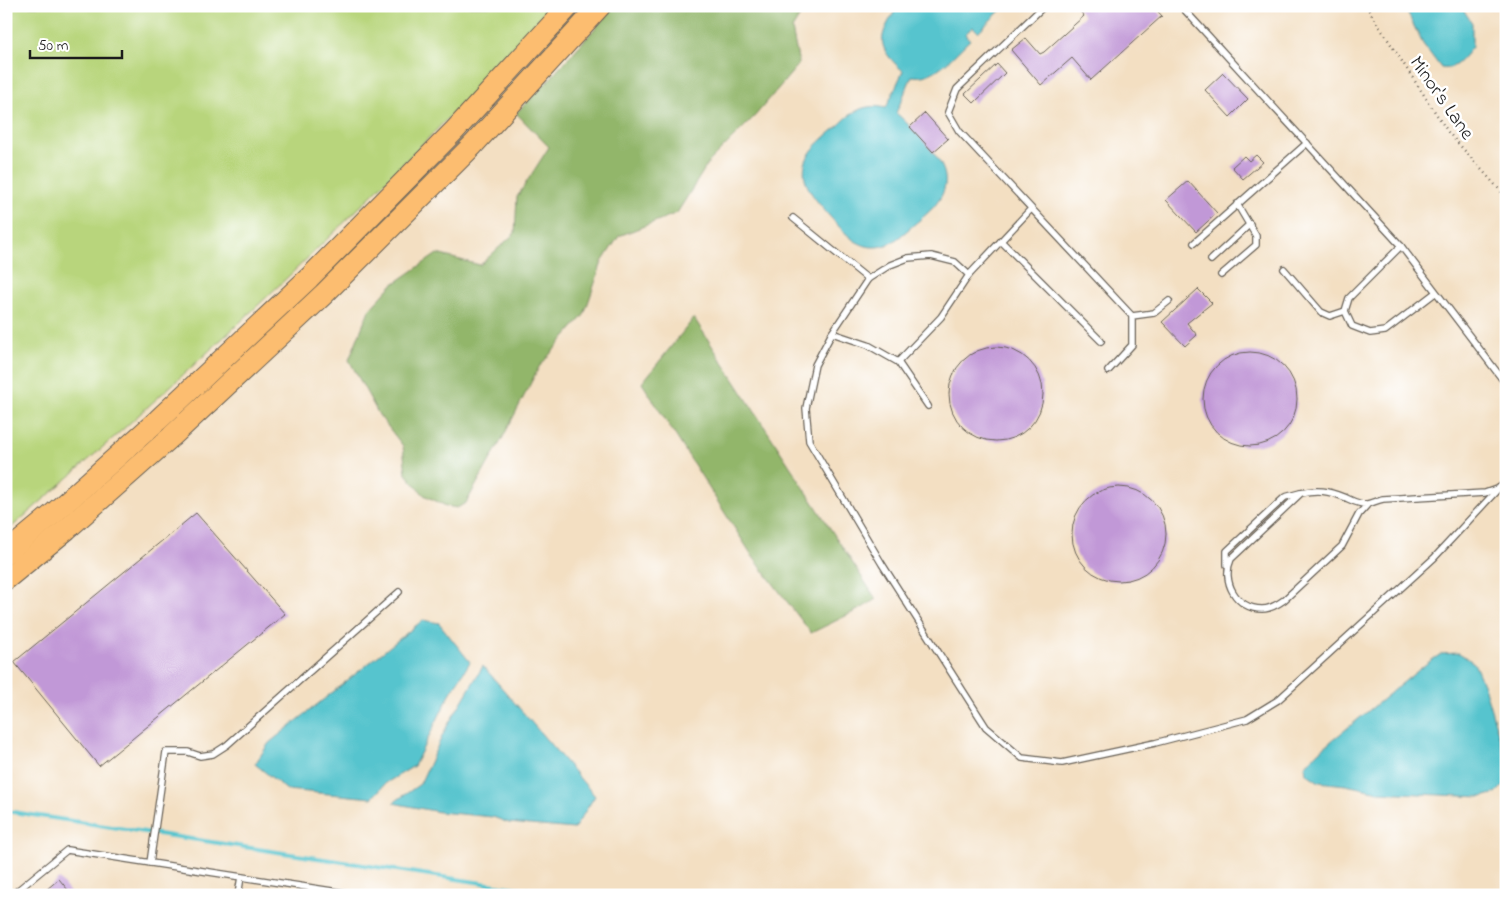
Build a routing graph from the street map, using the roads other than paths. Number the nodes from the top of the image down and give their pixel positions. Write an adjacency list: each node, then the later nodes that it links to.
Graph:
1 (569, 6): 31 (highway)
2 (600, 6): 32 (highway)
3 (1044, 6): 7 (lane)
4 (1181, 6): 5 (lane)
5 (1307, 143): 6 (lane); 12 (lane)
6 (1237, 204): 9 (lane); 11 (lane)
7 (1031, 209): 10 (lane); 21 (lane)
8 (793, 218): 17 (lane)
9 (1250, 224): 13 (lane); 16 (lane)
10 (1001, 241): 15 (lane); 23 (lane)
11 (1194, 243)
12 (1401, 246): 18 (lane); 20 (lane)
13 (1211, 260)
14 (1284, 269): 20 (lane)
15 (969, 275): 17 (lane); 24 (lane)
16 (1221, 275)
17 (868, 279): 22 (lane)
18 (1435, 293): 20 (lane); 26 (lane)
19 (1169, 301): 21 (lane)
20 (1345, 311)
21 (1132, 316): 25 (lane)
22 (832, 333): 24 (lane); 29 (lane)
23 (1101, 341)
24 (898, 362): 27 (lane)
25 (1108, 370)
26 (1506, 384)
27 (928, 406)
28 (1506, 482): 29 (lane)
29 (1499, 488): 30 (lane)
30 (1368, 504): 30 (lane)
31 (6, 553)
32 (6, 579)
33 (399, 592): 34 (lane)
34 (150, 863): 35 (lane); 36 (lane)
35 (241, 877): 37 (lane); 38 (lane)
36 (12, 895)
37 (238, 895)
38 (358, 895)

